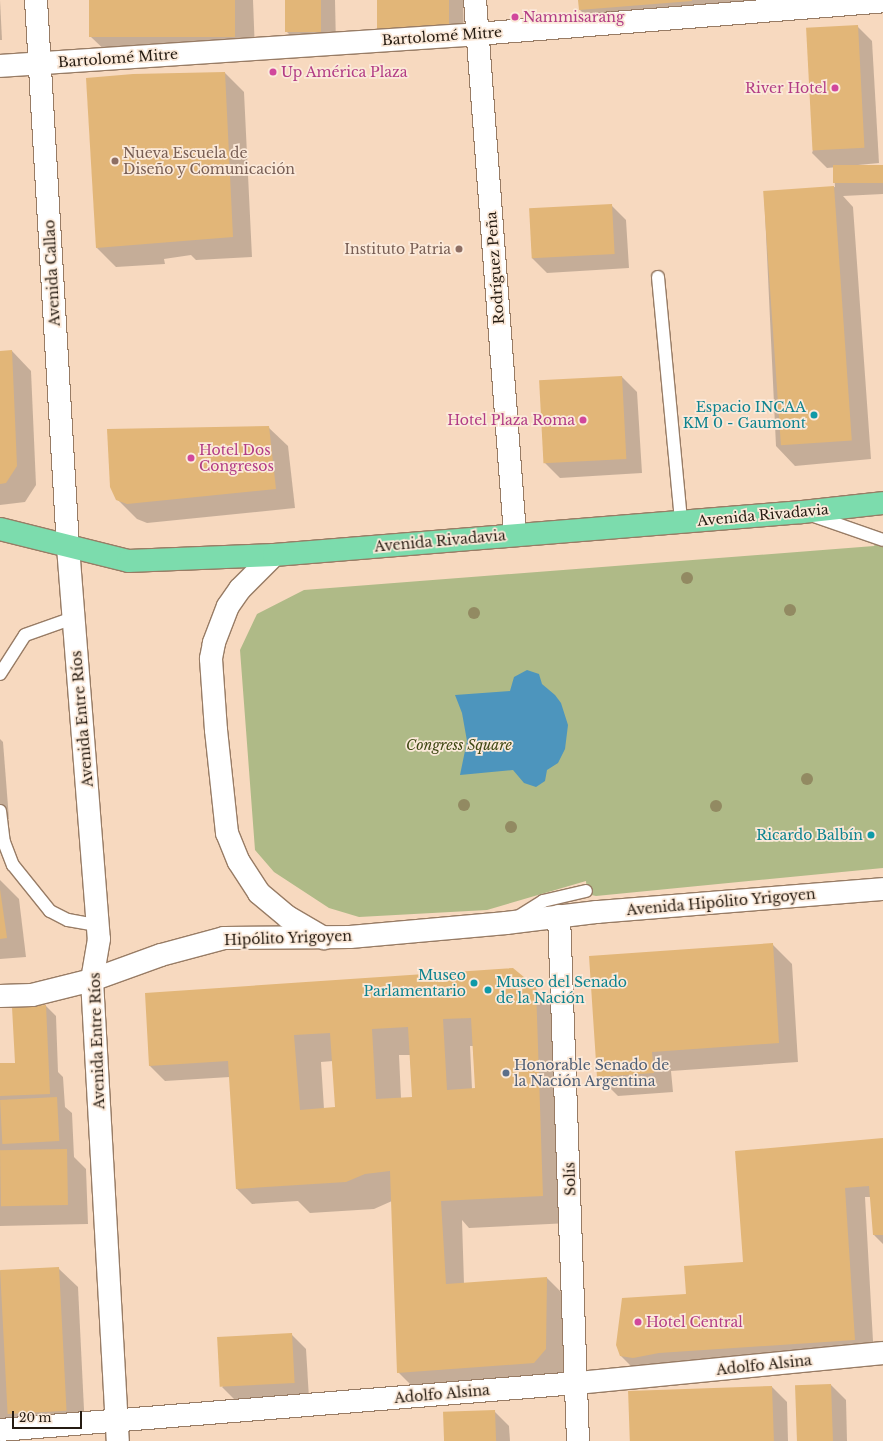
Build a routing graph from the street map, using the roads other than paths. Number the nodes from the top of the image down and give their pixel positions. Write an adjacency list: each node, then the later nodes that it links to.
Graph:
1 (36, 0): 5 (street, Avenida Callao)
2 (476, 0): 4 (street, Rodríguez Peña)
3 (883, 1): 4 (street, Bartolomé Mitre)
4 (477, 34): 5 (street, Bartolomé Mitre); 12 (street, Rodríguez Peña)
5 (39, 63): 6 (street, Bartolomé Mitre); 14 (street, Avenida Callao)
6 (0, 66)
7 (658, 277): 10 (lane)
8 (883, 503): 9 (main road, Avenida Rivadavia)
9 (802, 512): 10 (main road, Avenida Rivadavia); 13 (lane)
10 (681, 522): 12 (main road, Avenida Rivadavia)
11 (0, 529): 14 (main road, Avenida Rivadavia)
12 (515, 535): 15 (main road, Avenida Rivadavia)
13 (883, 540)
14 (68, 547): 15 (main road, Avenida Rivadavia); 16 (street, Avenida Entre Ríos)
15 (274, 555): 24 (street)
16 (73, 618): 17 (lane); 23 (street, Avenida Entre Ríos)
17 (0, 674)
18 (0, 811): 23 (lane)
19 (883, 889): 21 (street, Avenida Hipólito Yrigoyen)
20 (586, 891): 22 (lane)
21 (559, 916): 22 (street, Hipólito Yrigoyen); 28 (street, Solís)
22 (506, 923): 24 (street, Hipólito Yrigoyen)
23 (97, 925): 25 (street, Avenida Entre Ríos)
24 (325, 938): 25 (street, Hipólito Yrigoyen)
25 (92, 980): 26 (street, Hipólito Yrigoyen); 30 (street, Avenida Entre Ríos)
26 (0, 996)
27 (883, 1353): 28 (street, Adolfo Alsina)
28 (577, 1383): 30 (street, Adolfo Alsina); 31 (street, Solís)
29 (0, 1430): 30 (street, Adolfo Alsina)
30 (117, 1431)
31 (578, 1441)

